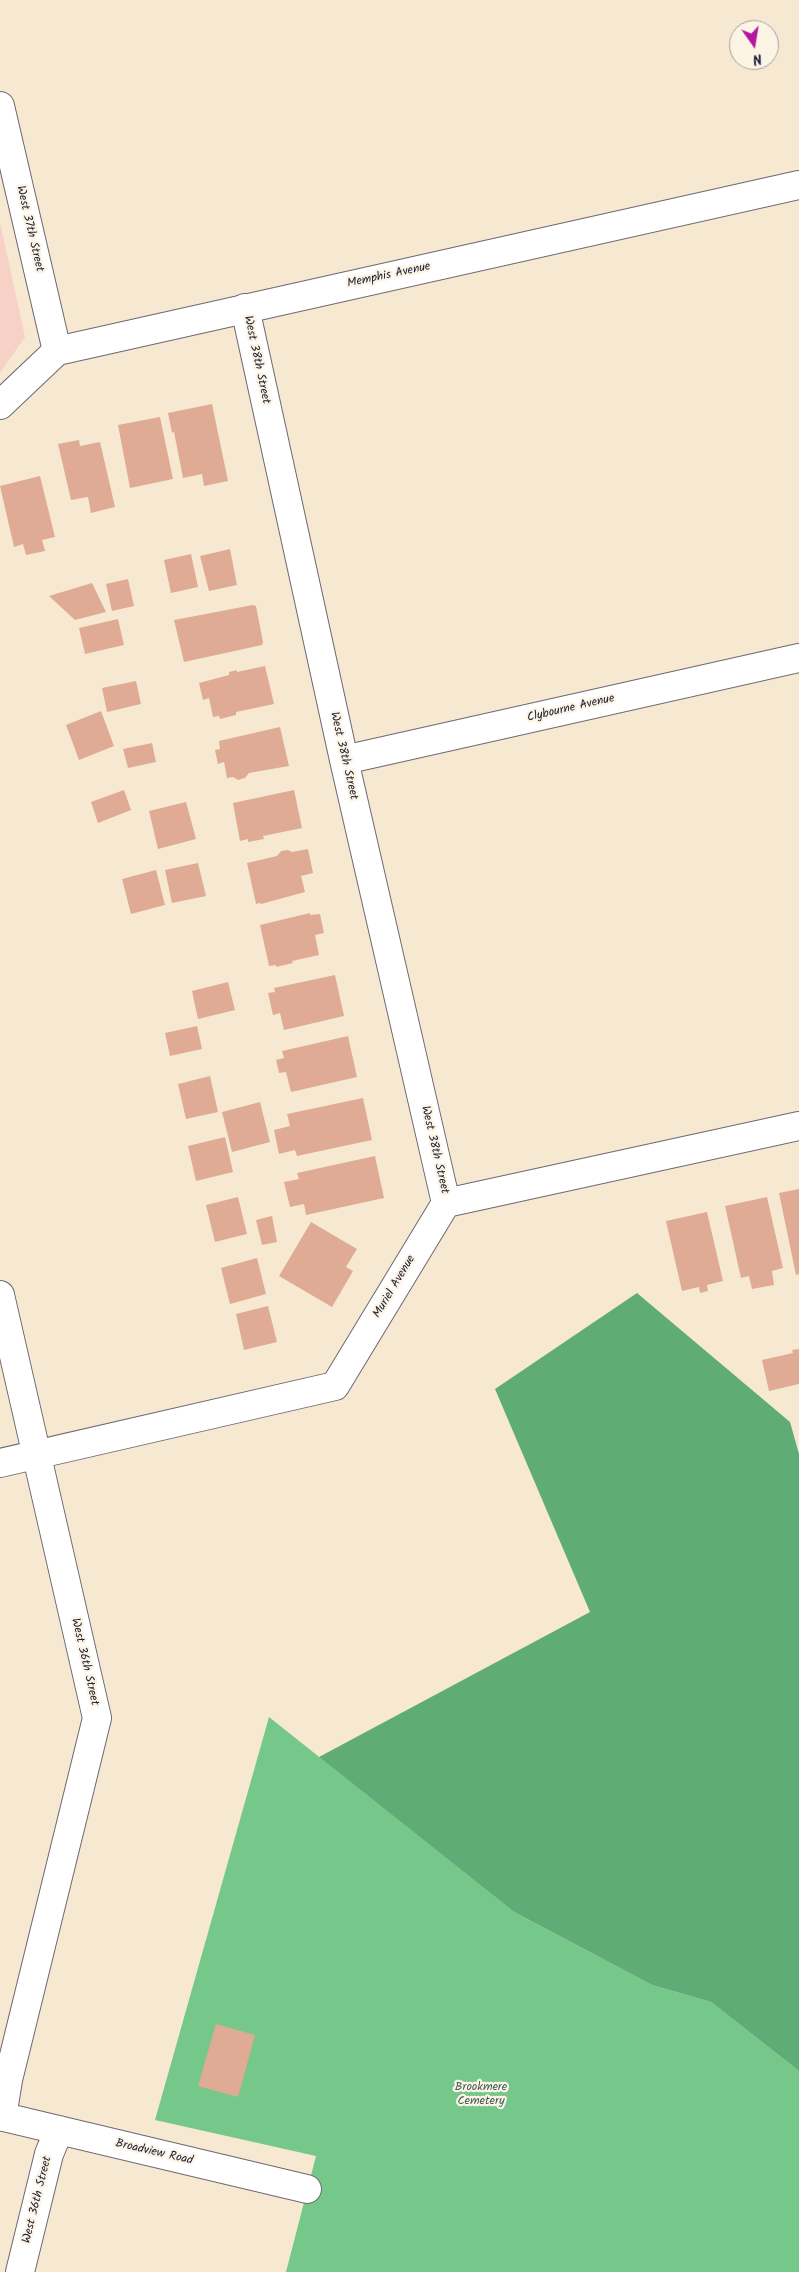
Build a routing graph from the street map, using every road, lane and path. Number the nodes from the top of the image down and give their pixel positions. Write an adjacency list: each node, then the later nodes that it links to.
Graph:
1 (0, 106): 2 (street, West 37th Street)
2 (5, 150): 5 (street, West 37th Street)
3 (799, 185): 4 (street, Memphis Avenue)
4 (245, 308): 5 (street, Memphis Avenue); 8 (street, West 38th Street)
5 (57, 351): 6 (street)
6 (0, 405)
7 (799, 658): 8 (street, Clybourne Avenue)
8 (344, 760): 10 (street, West 38th Street)
9 (799, 1126): 10 (street)
10 (446, 1203): 12 (street, Muriel Avenue)
11 (0, 1295): 12 (street, West 36th Street)
12 (36, 1455): 13 (street, Muriel Avenue); 14 (street, West 36th Street)
13 (0, 1463)
14 (1, 2116): 15 (street, Broadview Road)
15 (59, 2130): 16 (street, Broadview Road); 17 (street, West 36th Street)
16 (307, 2189)
17 (20, 2272)

